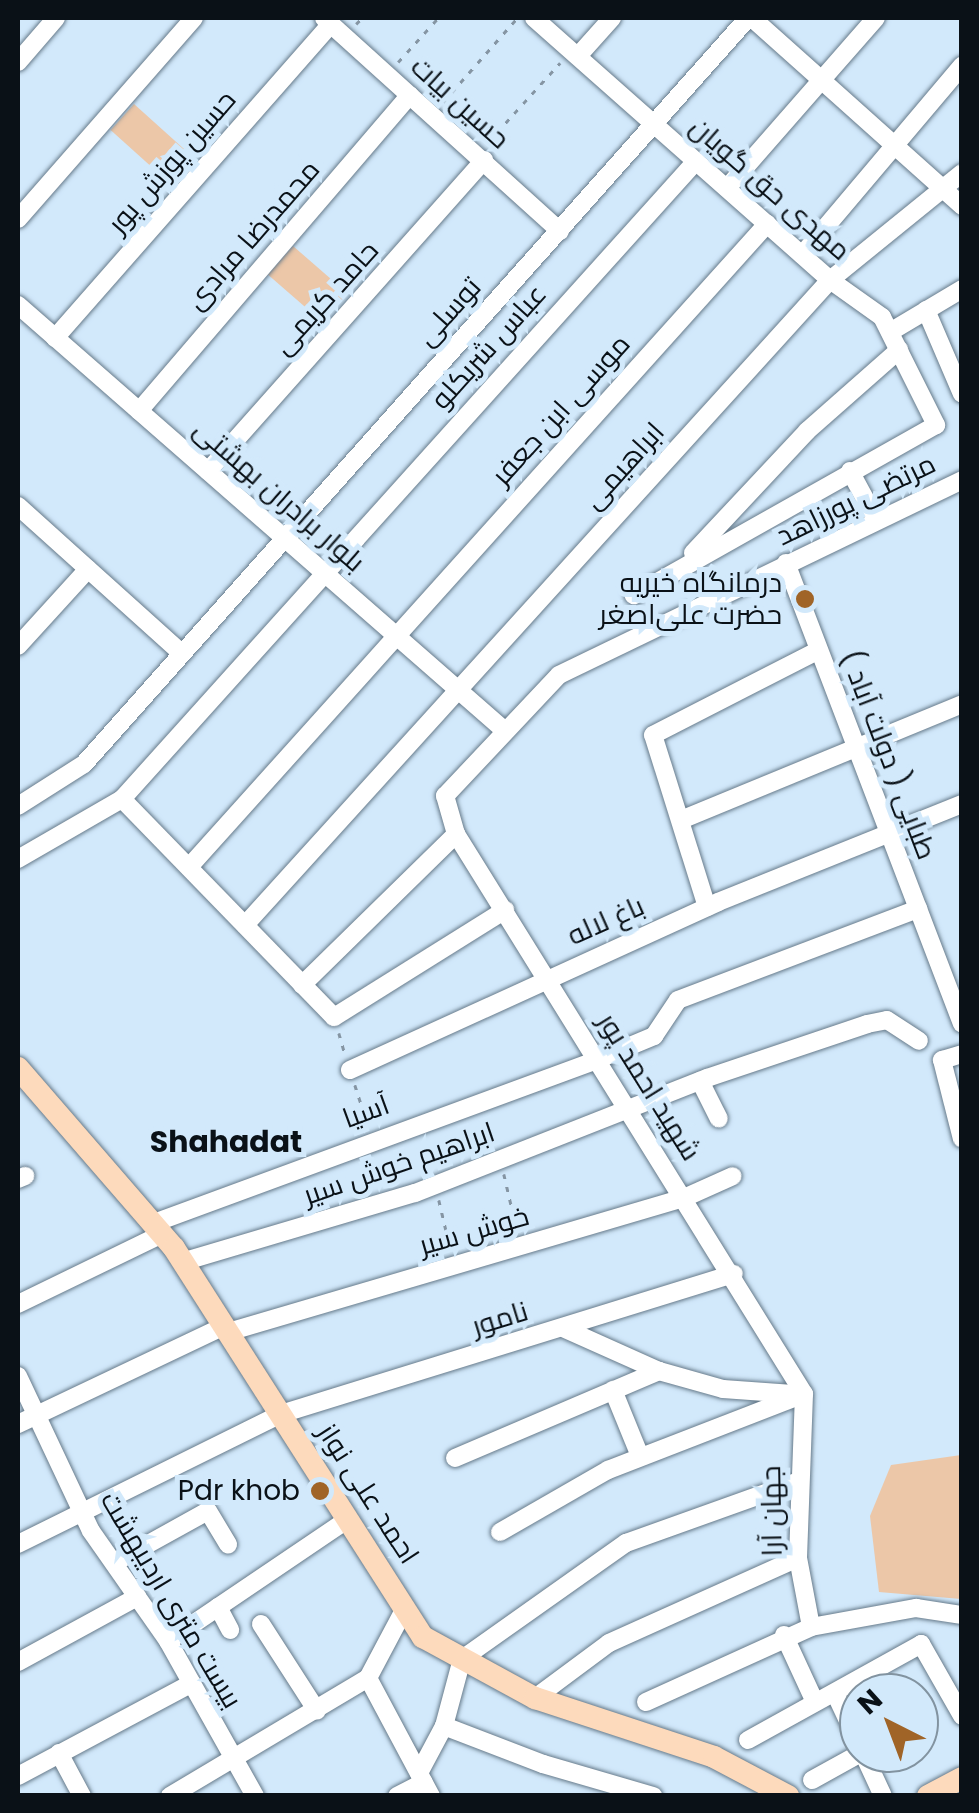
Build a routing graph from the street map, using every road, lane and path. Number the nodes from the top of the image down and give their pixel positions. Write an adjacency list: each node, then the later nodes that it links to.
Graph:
1 (56, 18): 11 (street)
2 (194, 18): 25 (street)
3 (438, 18): 13 (path)
4 (518, 18): 16 (path)
5 (534, 18): 10 (street, مهدی حق گویان)
6 (612, 18): 10 (street)
7 (750, 18): 14 (street); 17 (street, توسلی)
8 (876, 18): 14 (street)
9 (327, 21): 13 (street, حسین بیات); 34 (street, حسین پوزش پور)
10 (574, 53): 17 (street, مهدی حق گویان); 19 (path)
11 (18, 62)
12 (962, 66): 18 (street)
13 (387, 75): 15 (street, حسین بیات)
14 (822, 80): 18 (street); 22 (street)
15 (410, 95): 16 (street, حسین بیات); 37 (street, محمدرضا مرادی)
16 (432, 114): 19 (street, حسین بیات)
17 (656, 125): 20 (street, مهدی حق گویان); 27 (street, توسلی)
18 (893, 146): 23 (street); 28 (street)
19 (480, 157): 27 (street, حسین بیات); 38 (street, حامد کریمی)
20 (696, 161): 22 (street, مهدی حق گویان); 47 (street, عباس شریکلو)
21 (962, 173): 23 (street, ابراهیمی)
22 (727, 188): 26 (street, مهدی حق گویان)
23 (941, 188): 24 (street); 29 (street, ابراهیمی)
24 (962, 206)
25 (18, 219)
26 (767, 224): 28 (street, مهدی حق گویان); 49 (street, موسی ابن جعفر)
27 (560, 231): 43 (street, توسلی)
28 (802, 255): 29 (street, مهدی حق گویان)
29 (830, 280): 33 (street, مهدی حق گویان); 53 (street, ابراهیمی)
30 (962, 289): 32 (street)
31 (18, 306): 34 (street, بلوار برادران بهشتی)
32 (926, 310): 33 (street); 36 (street)
33 (890, 332): 35 (street, مهدی حق گویان)
34 (55, 338): 37 (street, بلوار برادران بهشتی)
35 (899, 350): 39 (street, مهدی حق گویان); 45 (street)
36 (962, 394)
37 (139, 410): 38 (street, بلوار برادران بهشتی)
38 (208, 471): 43 (street, بلوار برادران بهشتی)
39 (850, 471): 42 (street); 45 (street)
40 (962, 480): 42 (street, مرتضی پورزاهد)
41 (18, 506): 46 (street)
42 (876, 520): 44 (street, مرتضی پورزاهد)
43 (283, 536): 47 (street, بلوار برادران بهشتی); 52 (street, توسلی)
44 (786, 563): 51 (street, طبایی ( دولت آباد )); 55 (street, مرتضی پورزاهد)
45 (679, 567): 48 (street)
46 (88, 569): 50 (street); 52 (street)
47 (322, 570): 49 (street, بلوار برادران بهشتی); 57 (street, عباس شریکلو)
48 (634, 595)
49 (395, 633): 53 (street, بلوار برادران بهشتی); 65 (street, موسی ابن جعفر)
50 (18, 646)
51 (819, 650): 56 (street, طبایی ( دولت آباد )); 61 (street)
52 (182, 652): 59 (street, توسلی)
53 (459, 688): 55 (street, بلوار برادران بهشتی); 69 (street, ابراهیمی)
54 (962, 704): 56 (street)
55 (504, 730): 60 (street, مرتضی پورزاهد)
56 (855, 744): 61 (street); 62 (street, طبایی ( دولت آباد ))
57 (122, 799): 64 (street, عباس شریکلو); 65 (street)
58 (962, 804): 62 (street, باغ لاله)
59 (18, 806)
60 (445, 810): 63 (street, شهید احمد پور)
61 (681, 820): 66 (street)
62 (888, 832): 66 (street, باغ لاله); 68 (street, طبایی ( دولت آباد ))
63 (456, 834): 67 (street, شهید احمد پور); 71 (street)
64 (18, 860)
65 (188, 867): 69 (street)
66 (707, 907): 70 (street, باغ لاله)
67 (504, 910): 70 (street, شهید احمد پور); 71 (street)
68 (918, 910): 72 (street, طبایی ( دولت آباد )); 75 (street, آسیا)
69 (245, 925): 71 (street)
70 (547, 977): 75 (street, شهید احمد پور); 77 (street, باغ لاله)
71 (302, 985)
72 (962, 1022)
73 (919, 1041): 78 (street, ابراهیم خوش سیر)
74 (962, 1054): 81 (street)
75 (598, 1059): 79 (street, شهید احمد پور); 86 (street, آسیا)
76 (18, 1068): 86 (main road, احمد علی نواز)
77 (350, 1070)
78 (700, 1081): 79 (street, ابراهیم خوش سیر); 80 (street)
79 (632, 1112): 82 (street, ابراهیم خوش سیر); 85 (street, شهید احمد پور)
80 (719, 1119)
81 (962, 1140)
82 (500, 1158): 84 (street, ابراهیم خوش سیر); 87 (path)
83 (734, 1176): 85 (street, خوش سیر)
84 (436, 1184): 88 (street, ابراهیم خوش سیر); 89 (path)
85 (686, 1197): 87 (street, خوش سیر); 90 (street, شهید احمد پور)
86 (158, 1228): 88 (main road, احمد علی نواز); 91 (street, آسیا)
87 (521, 1246): 89 (street, خوش سیر)
88 (182, 1262): 93 (main road, احمد علی نواز)
89 (455, 1265): 93 (street, خوش سیر)
90 (734, 1274): 92 (street, نامور); 97 (street, شهید احمد پور)
91 (18, 1304)
92 (563, 1328): 94 (street); 99 (street, نامور)
93 (226, 1329): 98 (street, خوش سیر); 99 (main road, احمد علی نواز)
94 (660, 1371): 96 (street); 97 (street)
95 (18, 1376): 98 (street, بیست متری اردیبهشت)
96 (613, 1390): 101 (street); 102 (street)
97 (804, 1394): 101 (street); 103 (street, جهان آرا)
98 (37, 1414): 100 (street, خوش سیر); 104 (street, بیست متری اردیبهشت)
99 (281, 1414): 104 (street, نامور); 105 (main road, احمد علی نواز)
100 (18, 1424)
101 (640, 1456): 106 (street)
102 (456, 1458)
103 (796, 1482): 109 (street, جهان آرا); 120 (street)
104 (83, 1512): 107 (street, نامور); 110 (street, بیست متری اردیبهشت)
105 (348, 1519): 112 (street); 113 (main road, احمد علی نواز)
106 (500, 1532)
107 (18, 1544)
108 (228, 1544): 110 (street)
109 (798, 1558): 116 (street, جهان آرا); 125 (street)
110 (114, 1563): 111 (street, بیست متری اردیبهشت)
111 (138, 1597): 119 (street, بیست متری اردیبهشت); 121 (street)
112 (218, 1607): 117 (street); 119 (street)
113 (405, 1608): 120 (main road, احمد علی نواز); 122 (street)
114 (962, 1615): 116 (street)
115 (261, 1624): 129 (street)
116 (812, 1627): 118 (street)
117 (230, 1630)
118 (784, 1635): 126 (street); 127 (street)
119 (168, 1641): 123 (street, بیست متری اردیبهشت)
120 (462, 1659): 125 (main road, احمد علی نواز); 131 (street)
121 (18, 1662)
122 (368, 1678): 129 (street); 140 (street)
123 (192, 1683): 133 (street); 134 (street, بیست متری اردیبهشت)
124 (834, 1693): 127 (street); 128 (street); 130 (street)
125 (535, 1698): 148 (main road, احمد علی نواز)
126 (646, 1702)
127 (815, 1702): 132 (street)
128 (839, 1703)
129 (316, 1711): 134 (street)
130 (962, 1716)
131 (444, 1726): 140 (street); 141 (street)
132 (748, 1740)
133 (59, 1753): 137 (street); 142 (street)
134 (236, 1762): 143 (street); 144 (street, بیست متری اردیبهشت)
135 (839, 1765): 139 (street)
136 (872, 1773): 149 (street)
137 (18, 1776)
138 (962, 1778): 150 (main road)
139 (812, 1780)
140 (424, 1784): 145 (street)
141 (614, 1784): 146 (street); 147 (street)
142 (82, 1796)
143 (170, 1796)
144 (255, 1796)
145 (397, 1796)
146 (592, 1796)
147 (653, 1796)
148 (788, 1796)
149 (883, 1796)
150 (928, 1796)

